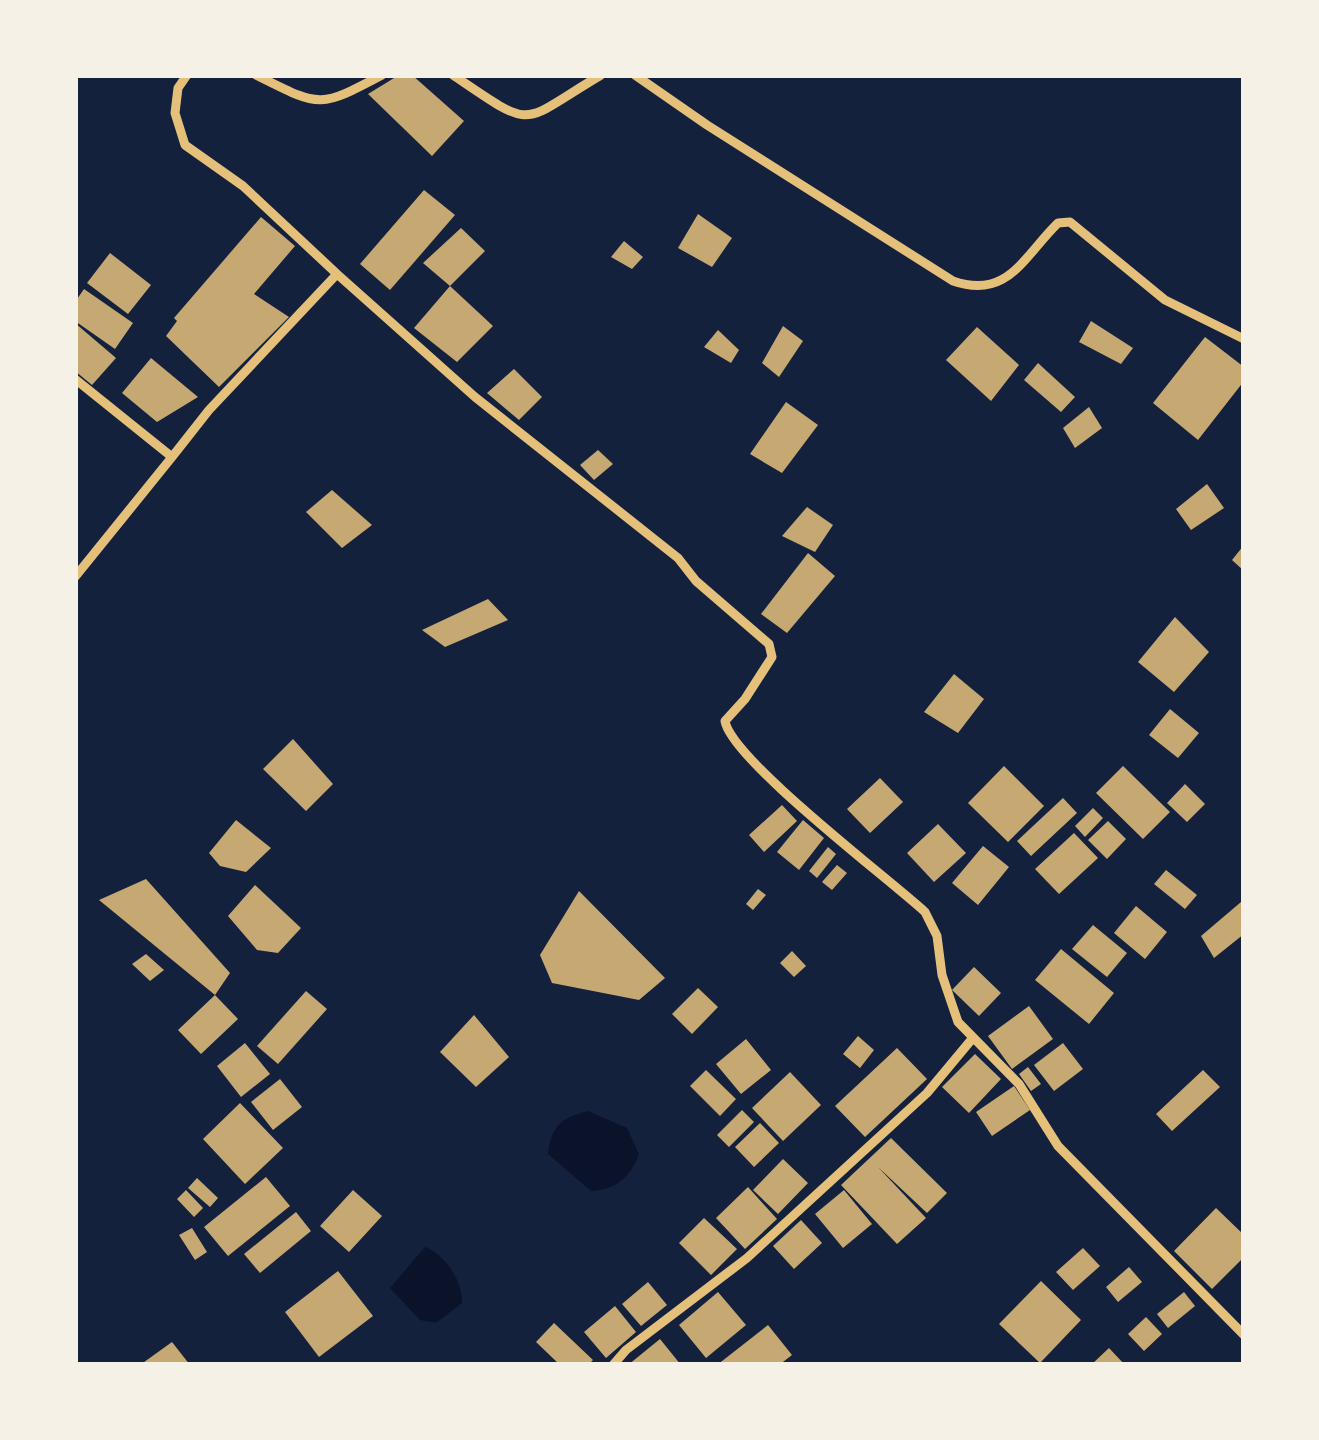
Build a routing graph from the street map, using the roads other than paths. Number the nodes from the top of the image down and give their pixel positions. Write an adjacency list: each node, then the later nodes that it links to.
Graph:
1 (187, 75): 7 (street)
2 (256, 75): 3 (street)
3 (382, 75)
4 (454, 75): 5 (street)
5 (601, 75)
6 (635, 75): 8 (street)
7 (338, 274): 10 (street); 12 (street)
8 (1244, 339)
9 (75, 379): 10 (street)
10 (172, 457): 11 (street)
11 (75, 577)
12 (972, 1039): 13 (street); 14 (street)
13 (1244, 1335)
14 (613, 1365)

